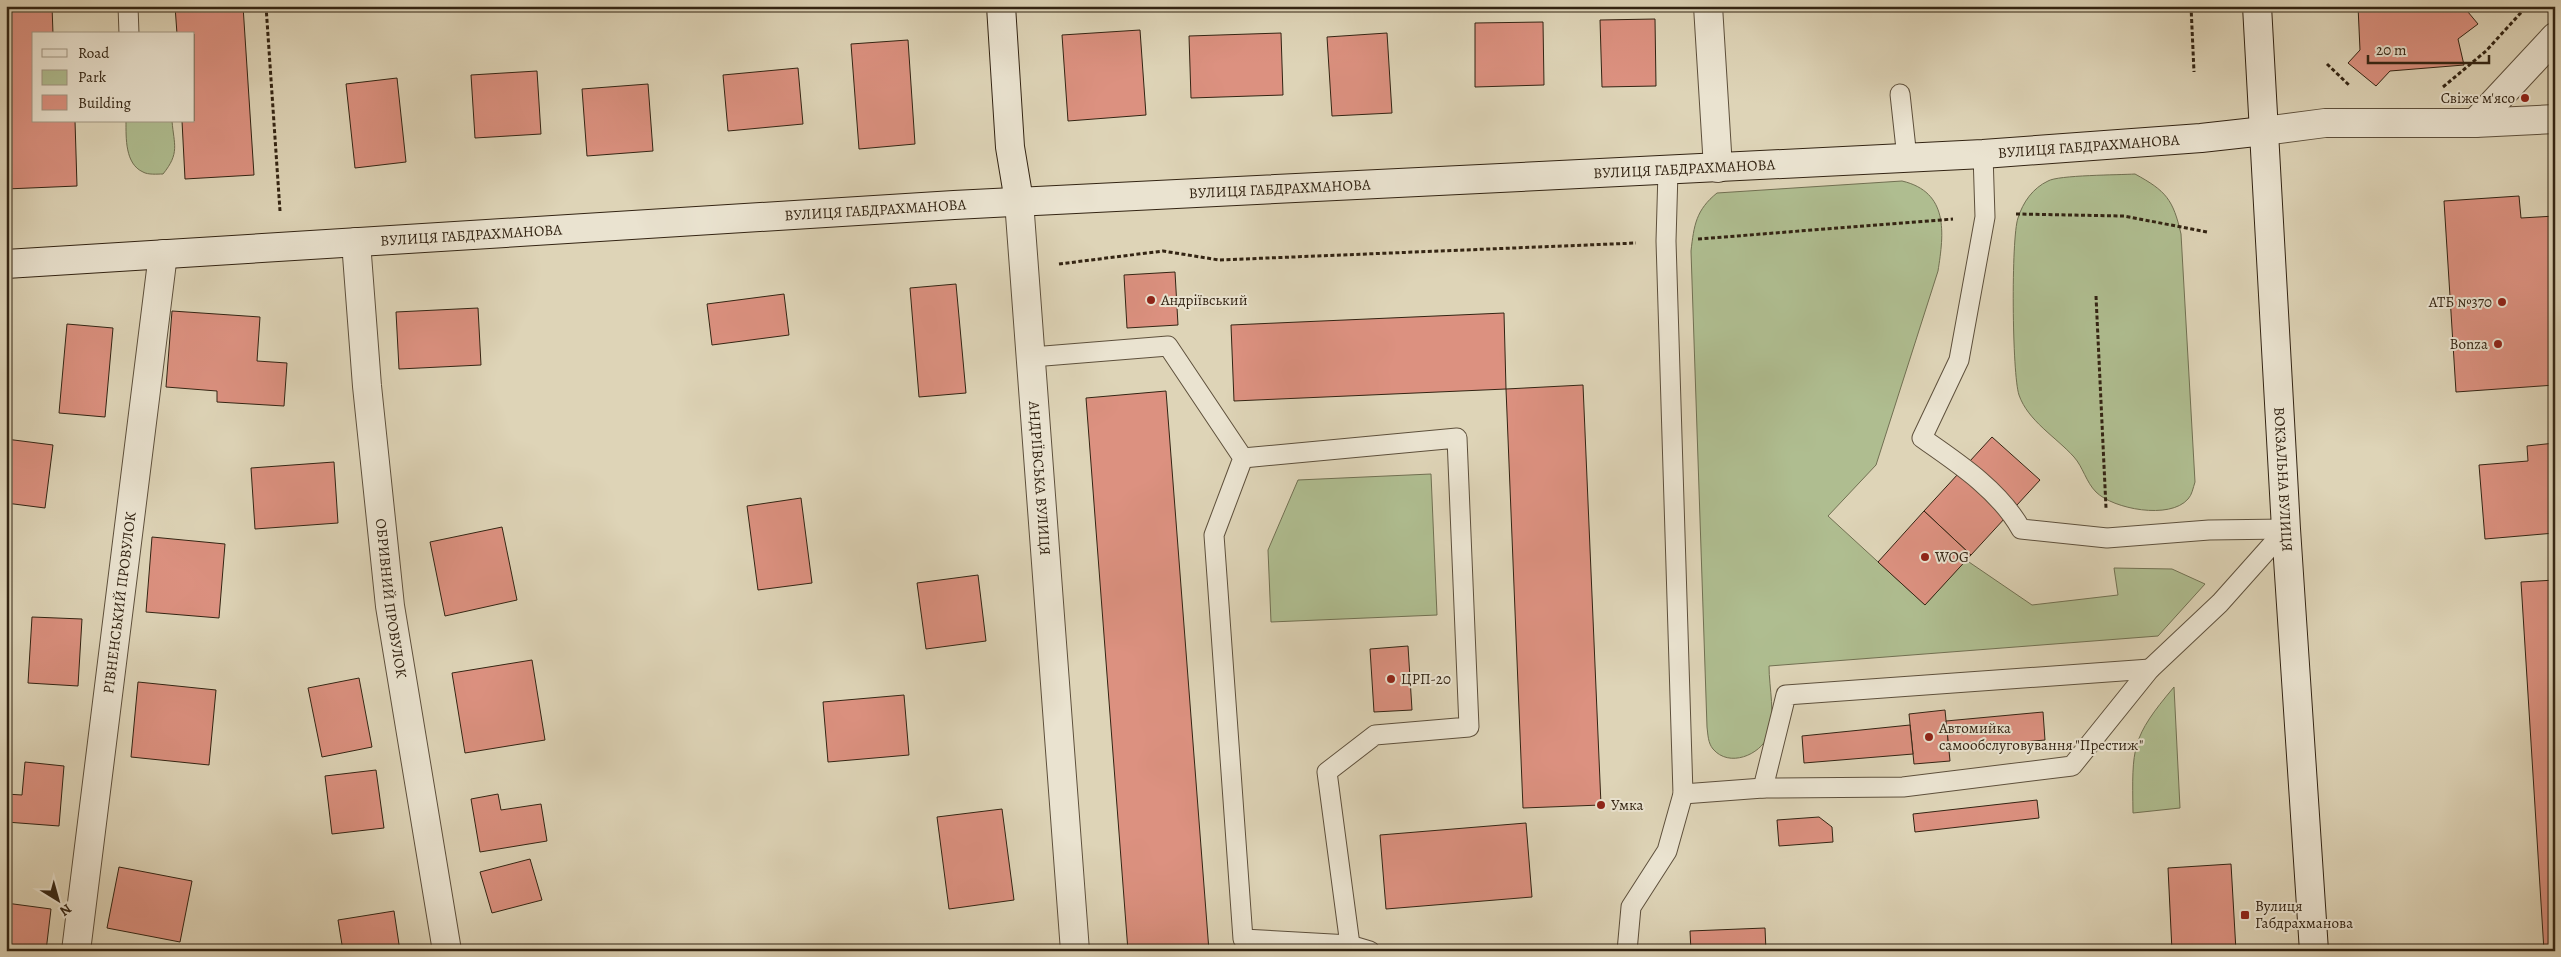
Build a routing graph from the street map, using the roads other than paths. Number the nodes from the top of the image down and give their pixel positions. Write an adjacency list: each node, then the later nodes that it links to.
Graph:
1 (128, 6): 5 (lane)
2 (1000, 6): 15 (street, АНДРІЇВСЬКА ВУЛИЦЯ)
3 (1708, 6): 13 (street)
4 (2257, 6): 10 (street, ВОКЗАЛЬНА ВУЛИЦЯ)
5 (129, 32)
6 (2555, 37): 9 (street)
7 (1900, 94): 12 (lane)
8 (2555, 119): 9 (street, ВУЛИЦЯ ГАБДРАХМАНОВА)
9 (2475, 123): 10 (street, ВУЛИЦЯ ГАБДРАХМАНОВА)
10 (2264, 131): 11 (street, ВУЛИЦЯ ГАБДРАХМАНОВА); 21 (street, ВОКЗАЛЬНА ВУЛИЦЯ)
11 (1983, 154): 12 (street, ВУЛИЦЯ ГАБДРАХМАНОВА); 21 (lane)
12 (1907, 158): 13 (street, ВУЛИЦЯ ГАБДРАХМАНОВА)
13 (1718, 168): 14 (street, ВУЛИЦЯ ГАБДРАХМАНОВА)
14 (1668, 171): 15 (street, ВУЛИЦЯ ГАБДРАХМАНОВА); 24 (lane)
15 (1019, 201): 16 (street, ВУЛИЦЯ ГАБДРАХМАНОВА); 19 (street, АНДРІЇВСЬКА ВУЛИЦЯ)
16 (356, 242): 17 (street, ВУЛИЦЯ ГАБДРАХМАНОВА); 27 (street, ОБРИВНИЙ ПРОВУЛОК)
17 (163, 254): 18 (street, ВУЛИЦЯ ГАБДРАХМАНОВА); 26 (street, РІВНЕНСЬКИЙ ПРОВУЛОК)
18 (6, 264)
19 (1032, 357): 20 (lane); 28 (street, АНДРІЇВСЬКА ВУЛИЦЯ)
20 (1243, 458): 25 (lane); 25 (lane)
21 (2286, 529): 22 (lane); 31 (street, ВОКЗАЛЬНА ВУЛИЦЯ)
22 (2150, 669): 23 (lane); 23 (lane)
23 (1763, 788): 24 (lane)
24 (1683, 794): 30 (lane)
25 (1350, 945): 29 (lane)
26 (76, 951)
27 (447, 951)
28 (1075, 951)
29 (1370, 951)
30 (1627, 951)
31 (2314, 951)

